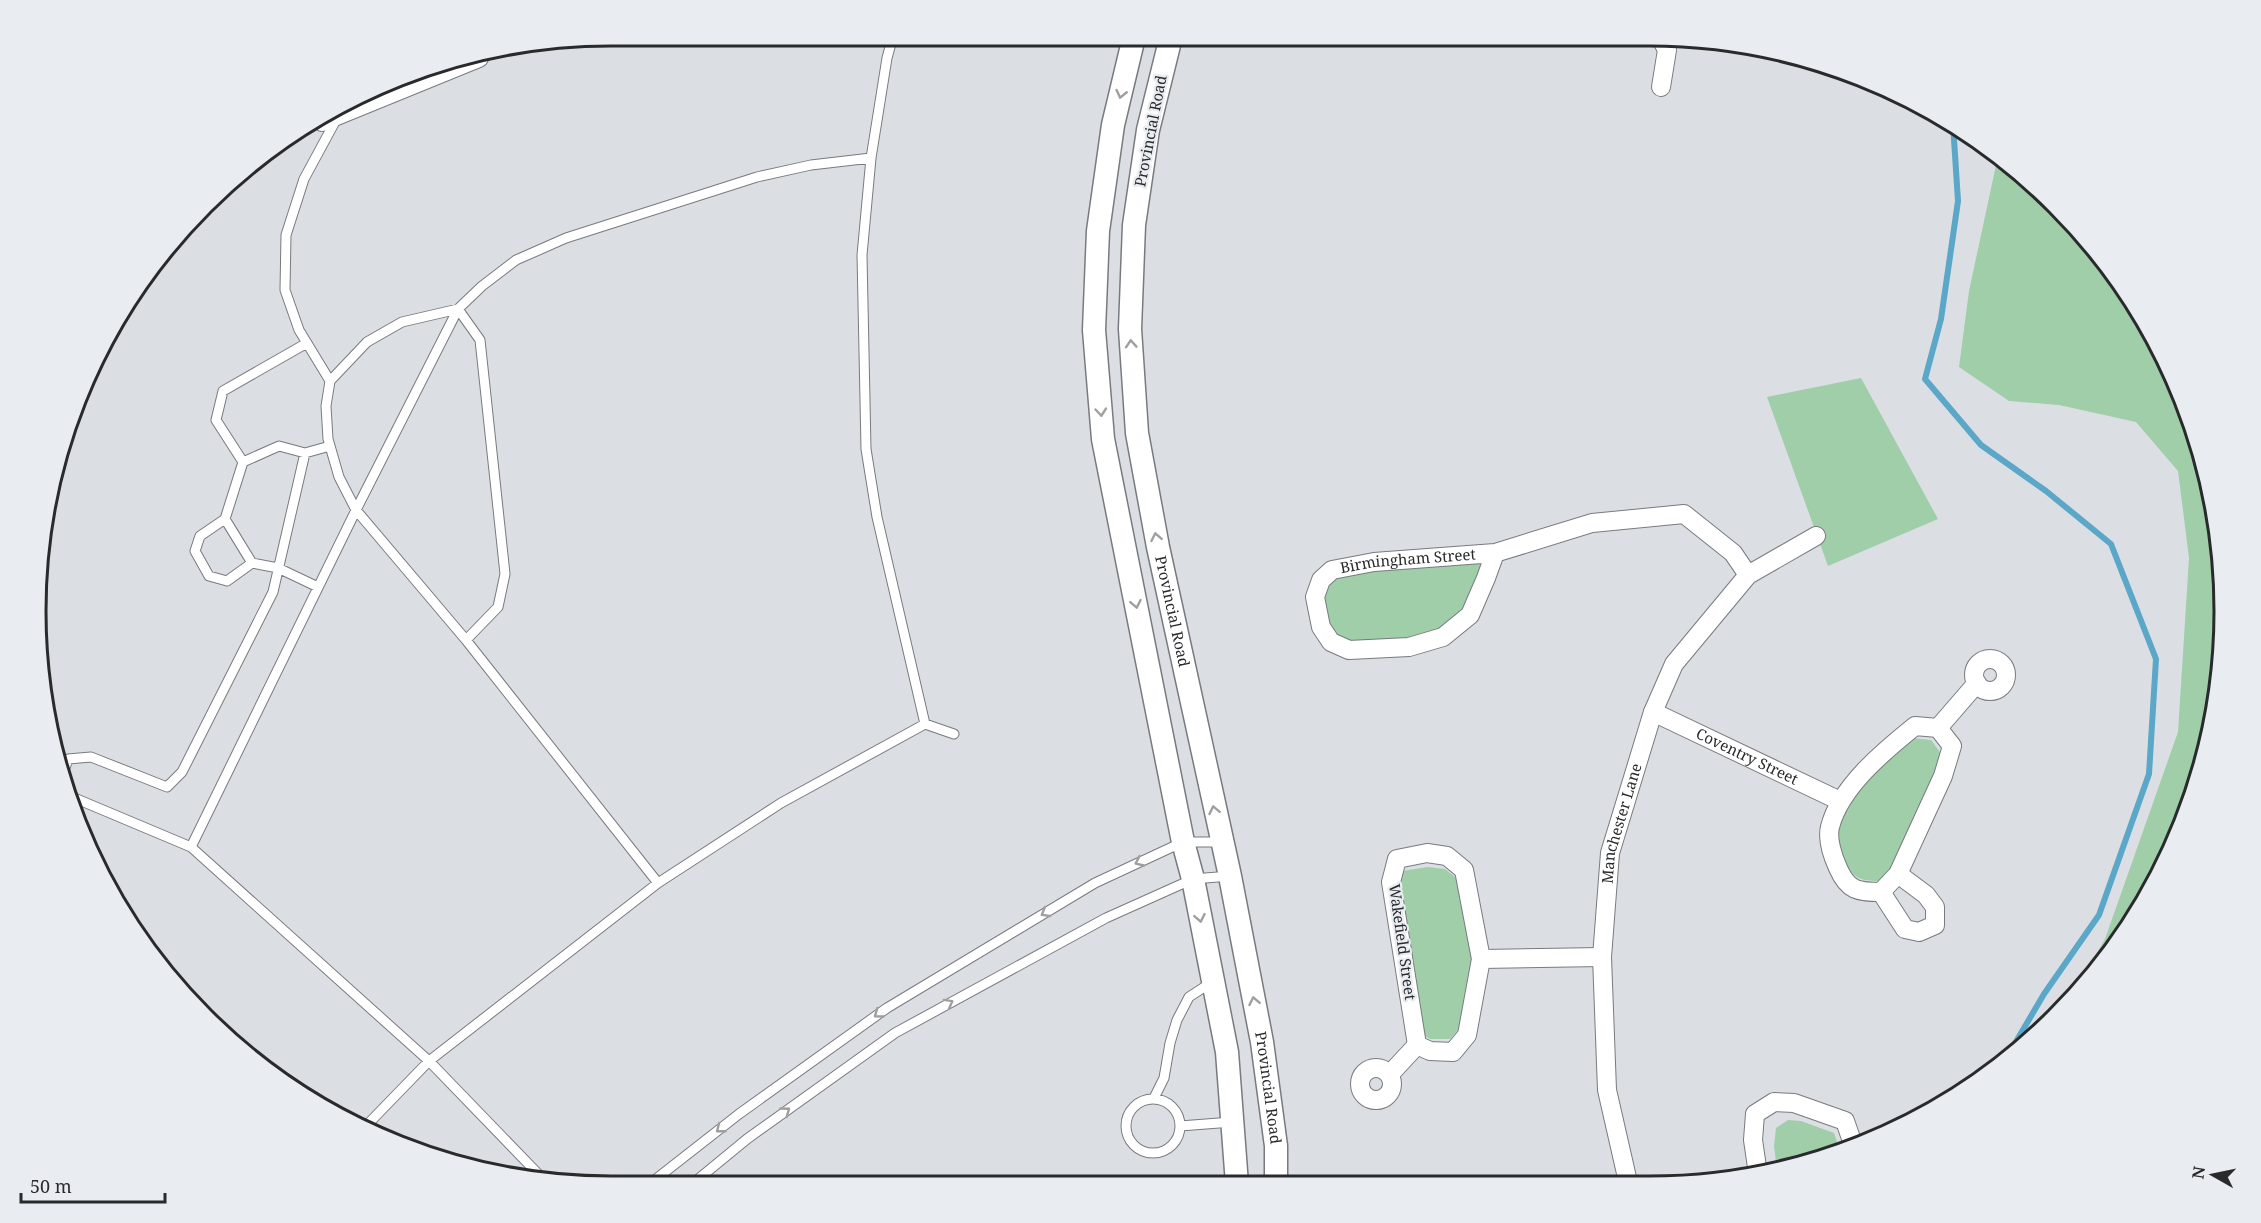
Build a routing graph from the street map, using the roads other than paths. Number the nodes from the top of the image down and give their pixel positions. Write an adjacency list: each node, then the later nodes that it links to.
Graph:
1 (891, 46): 9 (lane)
2 (1132, 46): 10 (street, one-way to 10)
3 (1169, 46): 11 (street, Provincial Road)
4 (1665, 47): 6 (street)
5 (449, 70): 7 (street)
6 (1661, 87)
7 (353, 110)
8 (329, 122): 13 (lane)
9 (871, 158): 12 (lane); 29 (lane)
10 (1097, 258): 11 (street); 35 (street, one-way to 35)
11 (1132, 258): 36 (street, Provincial Road, one-way to 11)
12 (458, 309): 14 (lane); 18 (lane); 26 (lane)
13 (307, 343): 14 (lane); 17 (lane)
14 (330, 381): 15 (lane)
15 (330, 446): 16 (lane); 18 (lane)
16 (305, 453): 17 (lane); 23 (lane)
17 (243, 462): 19 (lane)
18 (356, 510): 25 (lane); 26 (lane)
19 (225, 519): 22 (lane); 22 (lane)
20 (1816, 536): 24 (street, Manchester Lane)
21 (1495, 553): 21 (street, Birmingham Street); 24 (street, Birmingham Street)
22 (252, 563): 23 (lane)
23 (278, 568): 25 (lane); 32 (lane)
24 (1748, 575): 28 (street, Manchester Lane)
25 (318, 587): 37 (lane)
26 (466, 640): 41 (lane)
27 (1977, 683): 30 (street)
28 (1653, 712): 34 (street, Coventry Street); 43 (street, Manchester Lane)
29 (925, 724): 31 (lane); 41 (lane)
30 (1938, 728): 34 (street); 38 (street)
31 (954, 734)
32 (67, 762)
33 (79, 800): 37 (lane)
34 (1840, 801): 42 (street)
35 (1183, 842): 36 (lane); 40 (street); 56 (lane, one-way to 56)
36 (1221, 842): 39 (street, Provincial Road)
37 (191, 847): 47 (lane)
38 (1898, 874): 42 (street); 42 (street)
39 (1230, 876): 40 (lane); 59 (street, Provincial Road, one-way to 39)
40 (1193, 879): 45 (street, one-way to 45); 57 (lane, one-way to 40)
41 (658, 883): 47 (lane)
42 (1881, 892)
43 (1602, 957): 44 (street); 60 (street, Manchester Lane)
44 (1481, 959): 46 (street, Wakefield Street); 46 (street, Wakefield Street)
45 (1212, 981): 49 (lane); 51 (street)
46 (1417, 1045): 48 (street)
47 (429, 1061): 50 (lane); 55 (lane)
48 (1390, 1074)
49 (1154, 1098): 52 (lane); 52 (lane)
50 (370, 1121)
51 (1234, 1122): 52 (lane); 58 (street)
52 (1180, 1126)
53 (1851, 1139): 54 (street)
54 (1757, 1167)
55 (536, 1172)
56 (660, 1176)
57 (702, 1176)
58 (1237, 1176)
59 (1276, 1176)
60 (1627, 1176)

